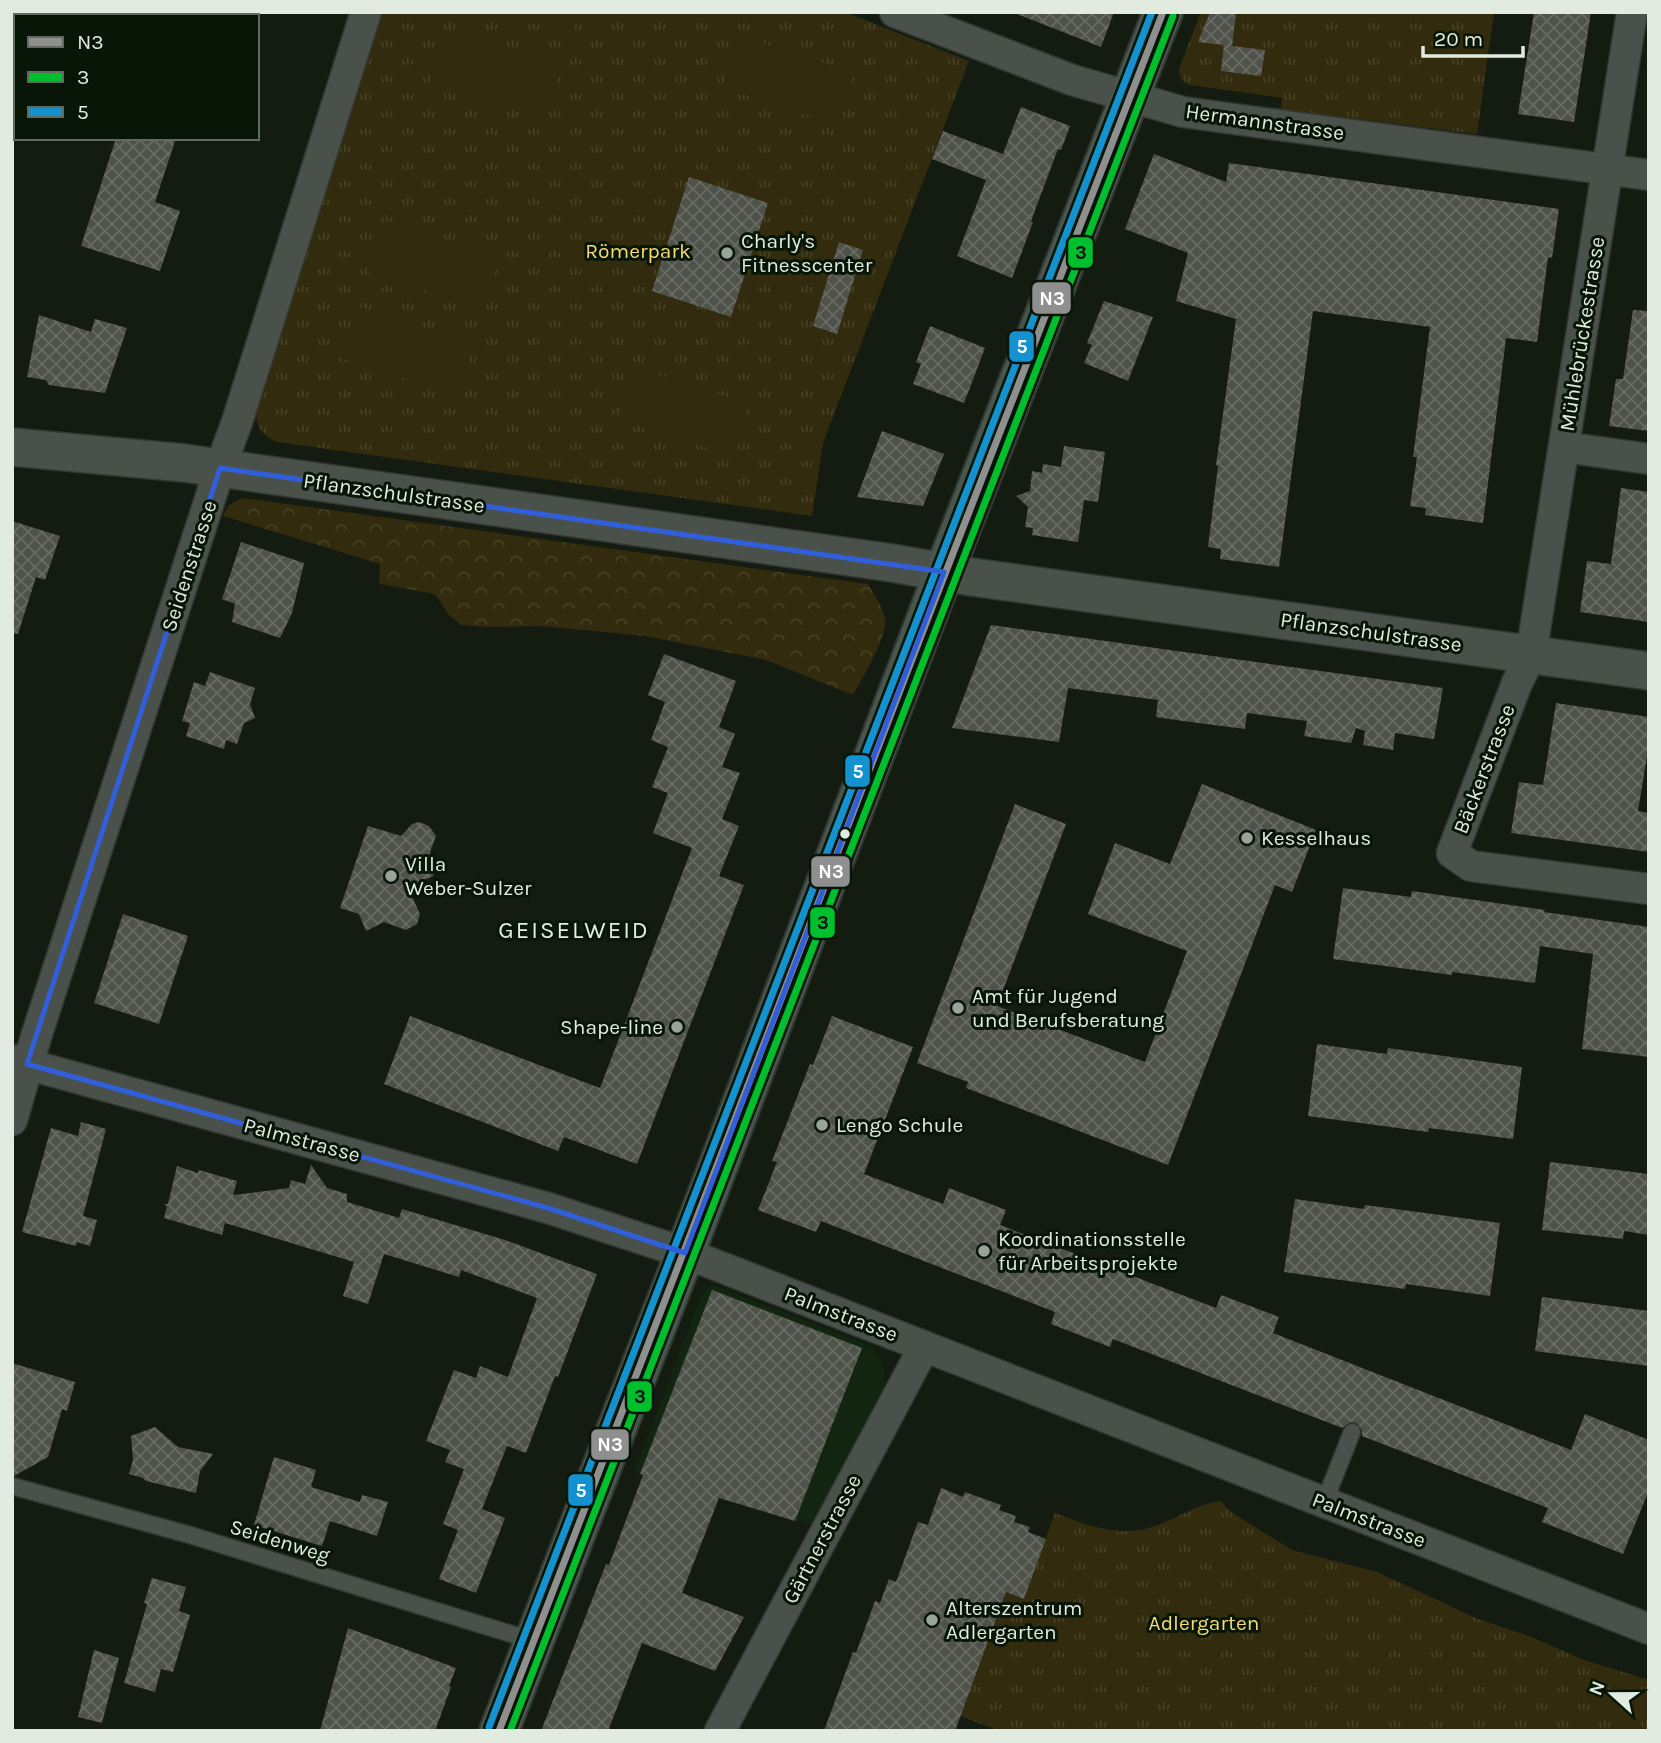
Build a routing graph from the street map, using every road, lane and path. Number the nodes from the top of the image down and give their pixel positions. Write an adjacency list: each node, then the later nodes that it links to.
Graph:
1 (366, 12): 11 (street, Seidenstrasse)
2 (895, 12): 5 (street, Hermannstrasse)
3 (1163, 12): 5 (main road)
4 (1632, 12): 6 (street, Mühlebrückestrasse)
5 (1130, 97): 6 (street, Hermannstrasse); 12 (main road)
6 (1608, 169): 7 (street, Hermannstrasse); 9 (street, Mühlebrückestrasse)
7 (1649, 175)
8 (12, 447): 11 (street, Pflanzschulstrasse)
9 (1564, 447): 10 (street); 13 (street, Mühlebrückestrasse)
10 (1649, 459)
11 (220, 468): 12 (street, Pflanzschulstrasse); 16 (street, Seidenstrasse)
12 (944, 572): 13 (street, Pflanzschulstrasse); 18 (main road)
13 (1531, 655): 14 (street, Pflanzschulstrasse); 15 (street, Bäckerstrasse)
14 (1649, 671)
15 (1649, 889)
16 (20, 1062): 17 (street, Seidenstrasse); 18 (street, Palmstrasse)
17 (12, 1120)
18 (685, 1253): 19 (street, Palmstrasse); 24 (main road)
19 (924, 1347): 22 (street, Palmstrasse); 26 (street, Gärtnerstrasse)
20 (1352, 1432): 22 (lane)
21 (12, 1486): 24 (lane, Seidenweg)
22 (1324, 1503): 23 (street, Palmstrasse)
23 (1649, 1629)
24 (534, 1640): 25 (main road)
25 (499, 1731)
26 (720, 1731)

